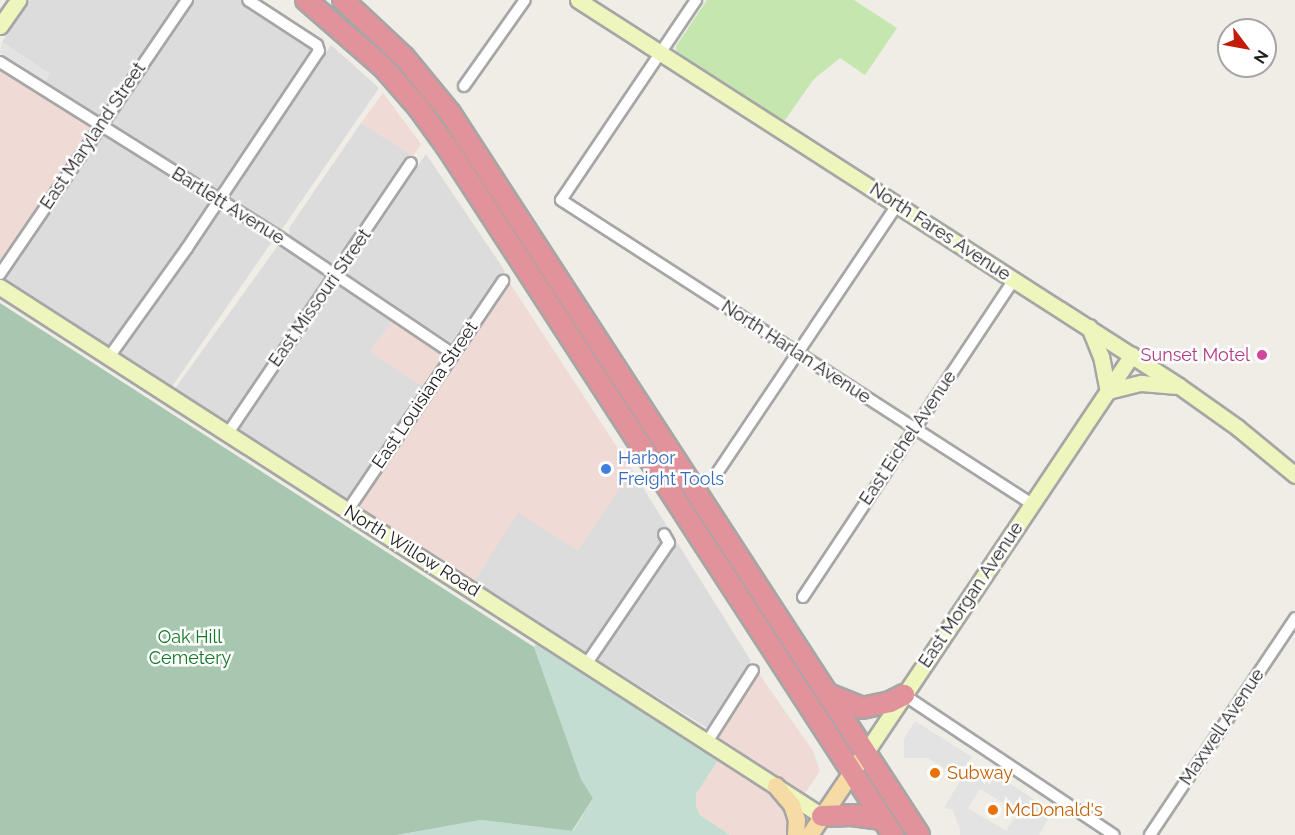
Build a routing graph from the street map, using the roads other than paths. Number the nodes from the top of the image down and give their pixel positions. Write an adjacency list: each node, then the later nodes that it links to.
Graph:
1 (18, 0): 9 (street)
2 (187, 0): 13 (street, East Maryland Street)
3 (248, 0): 15 (street)
4 (306, 0): 44 (highway)
5 (343, 0): 40 (highway)
6 (525, 0): 12 (street)
7 (578, 0): 10 (street, North Fares Avenue)
8 (696, 0): 10 (street)
9 (0, 26)
10 (659, 52): 16 (street, North Fares Avenue); 23 (street, North Harlan Avenue)
11 (0, 62): 13 (street, Bartlett Avenue)
12 (464, 86)
13 (100, 124): 15 (street, Bartlett Avenue); 17 (street, East Maryland Street)
14 (411, 163): 18 (street, East Missouri Street)
15 (220, 199): 18 (street, Bartlett Avenue); 26 (street)
16 (897, 205): 19 (street, North Fares Avenue); 23 (street)
17 (0, 274)
18 (336, 276): 24 (street, Bartlett Avenue); 30 (street, East Missouri Street)
19 (1014, 280): 22 (street, North Fares Avenue); 29 (street, East Eichel Avenue)
20 (503, 281): 24 (street, East Louisiana Street)
21 (0, 287): 26 (street, North Willow Road)
22 (1089, 327): 25 (street, North Fares Avenue); 28 (street)
23 (797, 352): 29 (street, North Harlan Avenue); 31 (street)
24 (453, 354): 34 (street, East Louisiana Street)
25 (1132, 355): 27 (street, North Fares Avenue); 28 (street, East Morgan Avenue)
26 (109, 357): 30 (street, North Willow Road)
27 (1179, 386): 28 (street); 32 (street, North Fares Avenue)
28 (1107, 391): 33 (street, East Morgan Avenue)
29 (915, 427): 33 (street, North Harlan Avenue); 36 (street, East Eichel Avenue)
30 (228, 433): 34 (street, North Willow Road)
31 (717, 473)
32 (1295, 475)
33 (1032, 504): 41 (street, East Morgan Avenue)
34 (348, 510): 38 (street, North Willow Road)
35 (666, 538): 38 (street)
36 (803, 597)
37 (1295, 618): 52 (street, Maxwell Avenue)
38 (587, 663): 42 (street, North Willow Road)
39 (753, 670): 42 (street)
40 (828, 694): 41 (highway); 43 (highway)
41 (904, 695): 43 (street, East Morgan Avenue); 51 (street)
42 (707, 742): 45 (street, North Willow Road)
43 (866, 752): 44 (main road, East Morgan Avenue); 50 (highway)
44 (852, 772): 46 (main road, East Morgan Avenue); 47 (highway)
45 (776, 786): 46 (street, North Willow Road); 48 (main road)
46 (822, 816): 47 (highway); 49 (main road, East Morgan Avenue)
47 (888, 827)
48 (796, 835)
49 (810, 835)
50 (920, 835)
51 (1114, 835)
52 (1150, 835)

